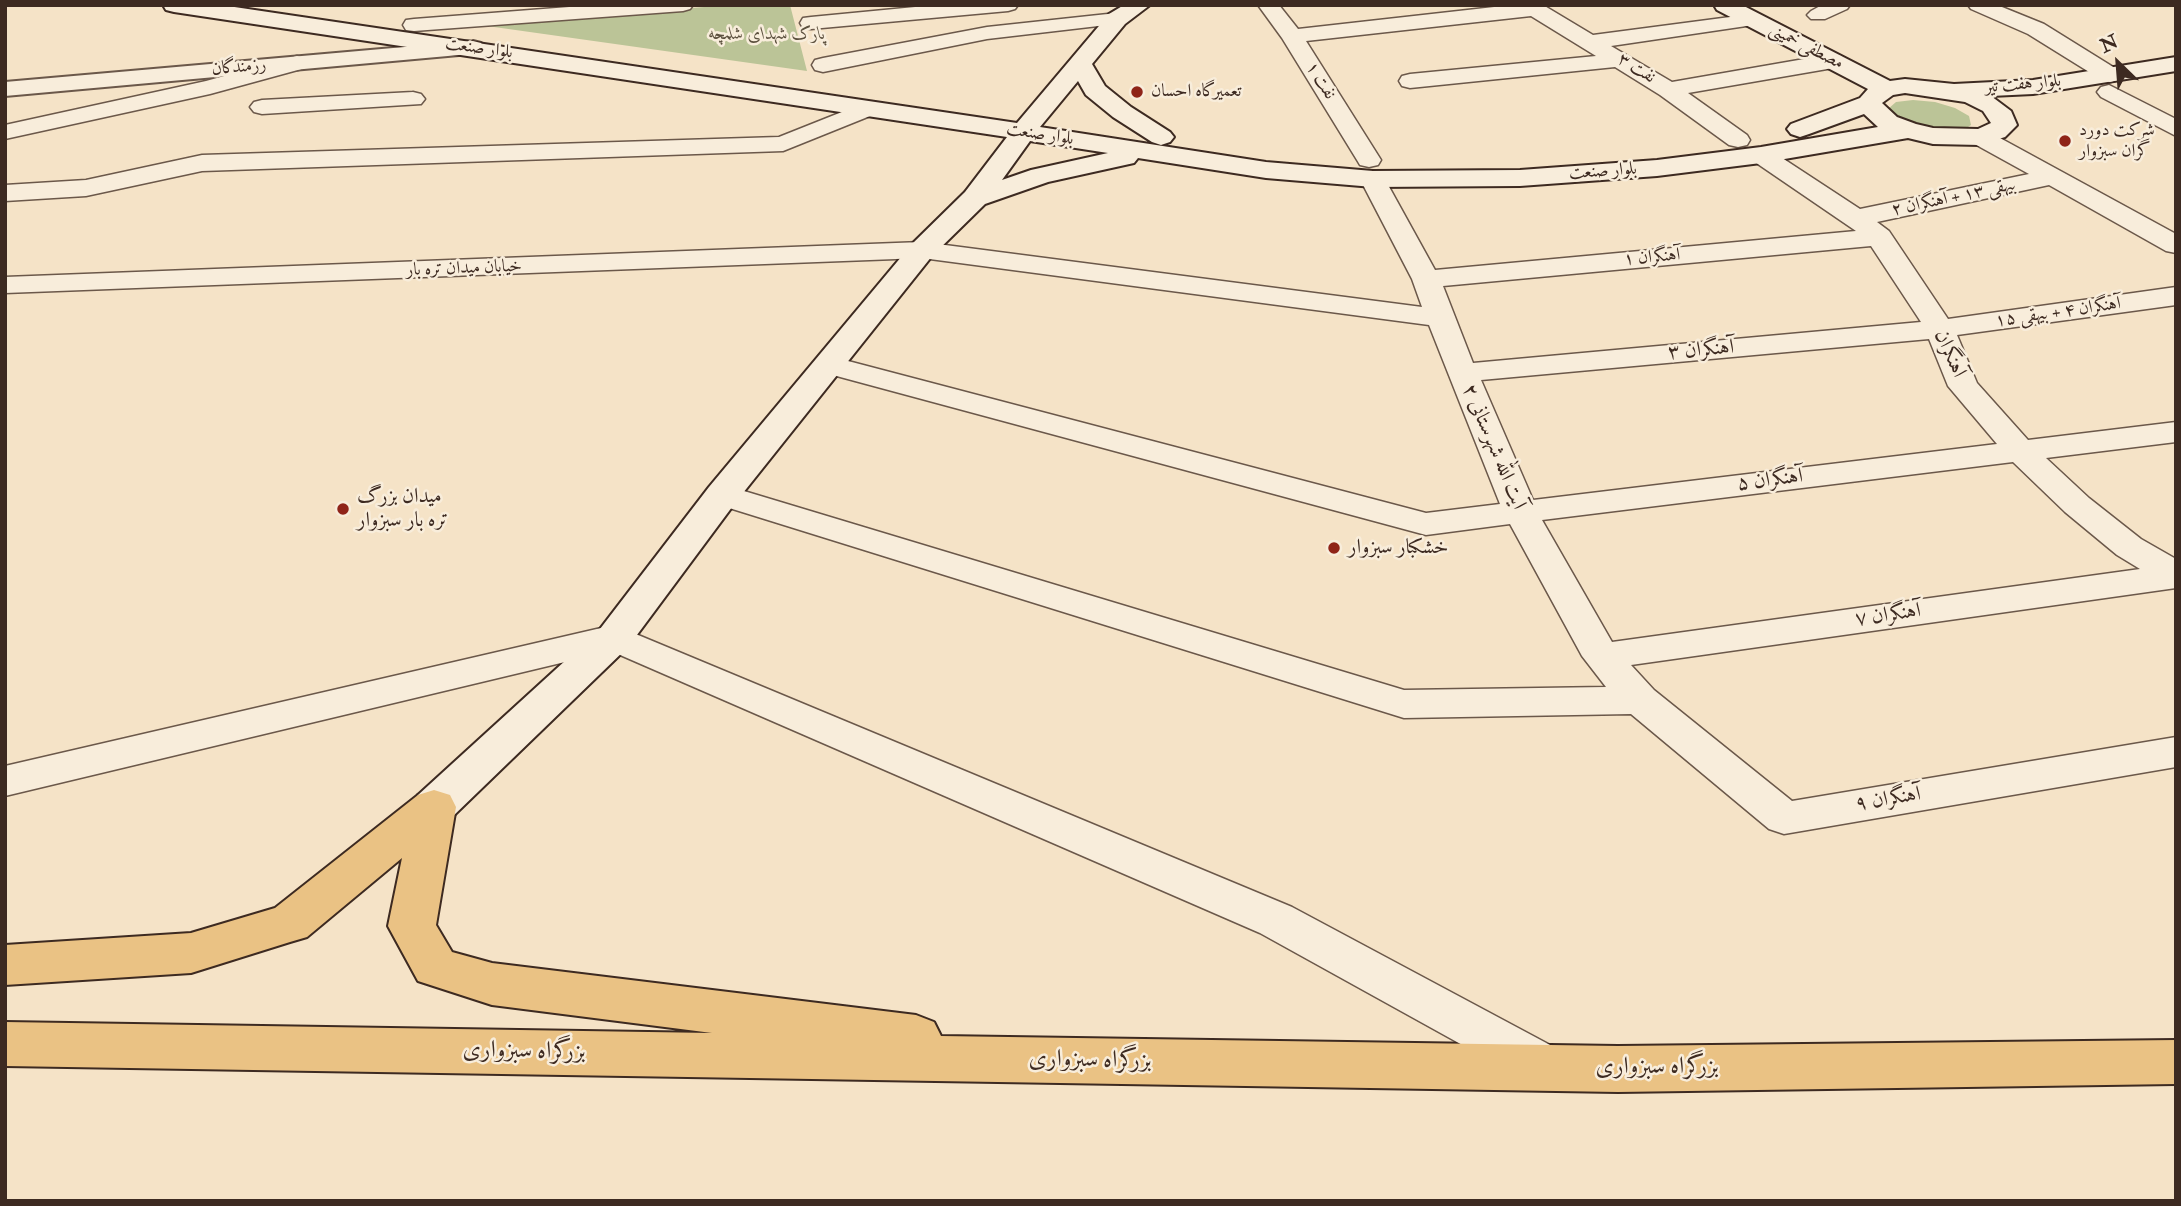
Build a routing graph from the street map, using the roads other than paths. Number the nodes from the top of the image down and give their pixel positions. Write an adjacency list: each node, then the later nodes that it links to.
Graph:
1 (174, 5): 11 (main road, بلوار صنعت)
2 (272, 5): 12 (main road, بلوار صنعت)
3 (683, 5): 12 (street)
4 (1139, 5): 15 (main road)
5 (1268, 5): 17 (street, نفت ۱)
6 (1725, 5): 16 (main road, مصطفی خمینی)
7 (1840, 5): 14 (street)
8 (999, 6): 13 (street)
9 (1532, 7): 17 (street); 18 (street, نفت ۳)
10 (1992, 7): 29 (street)
11 (216, 8): 19 (main road, بلوار صنعت)
12 (426, 14): 28 (main road, بلوار صنعت)
13 (808, 14): 25 (street)
14 (1818, 15)
15 (1117, 19): 23 (main road); 25 (street)
16 (1753, 20): 18 (street); 21 (main road, مصطفی خمینی)
17 (1292, 36): 48 (street, نفت ۱)
18 (1590, 42): 20 (street, نفت ۳)
19 (473, 48): 22 (main road, رزمندگان); 28 (main road, بلوار صنعت)
20 (1621, 60): 27 (street); 31 (street, نفت ۳)
21 (1833, 61): 31 (street); 33 (main road, مصطفی خمینی)
22 (297, 63): 30 (main road, رزمندگان); 42 (street)
23 (1080, 64): 39 (main road); 45 (main road)
24 (2176, 64): 29 (main road, بلوار هفت تیر)
25 (824, 76): 28 (main road, بلوار صنعت); 39 (main road, بلوار صنعت)
26 (2176, 80): 29 (main road, بلوار هفت تیر)
27 (1410, 81)
28 (744, 82): 37 (main road, بلوار صنعت)
29 (2110, 83): 32 (main road, بلوار هفت تیر); 38 (main road, بلوار هفت تیر); 40 (street)
30 (5, 89)
31 (1668, 90): 44 (street, نفت ۳)
32 (1952, 91): 33 (main road); 38 (main road)
33 (1878, 96): 41 (main road, مصطفی خمینی); 44 (main road, بلوار صنعت)
34 (413, 99): 35 (street)
35 (342, 103): 36 (street); 47 (street)
36 (262, 107)
37 (867, 109): 39 (main road, بلوار صنعت); 47 (street)
38 (2002, 116): 43 (main road)
39 (1029, 125): 45 (main road, بلوار صنعت); 51 (main road)
40 (2176, 129)
41 (1908, 130): 43 (main road); 46 (main road, بلوار صنعت)
42 (5, 132)
43 (1980, 137): 49 (street)
44 (1738, 140): 48 (main road, بلوار صنعت)
45 (1157, 145): 48 (main road, بلوار صنعت); 51 (main road)
46 (1761, 155): 48 (main road, بلوار صنعت); 52 (street, آهنگران)
47 (290, 160): 50 (street)
48 (1371, 170): 56 (street, آیت الله شهرستانی ۲)
49 (2053, 177): 52 (street, بیهقی ۱۳ + آهنگران ۲); 54 (street)
50 (5, 193)
51 (975, 198): 55 (main road)
52 (1856, 218): 53 (street, آهنگران)
53 (1879, 237): 56 (street, آهنگران ۱); 60 (street, آهنگران)
54 (2176, 245)
55 (922, 250): 57 (street, خیابان میدان تره بار); 59 (street, خیابان میدان تره بار); 61 (main road)
56 (1426, 279): 59 (street, آیت الله شهرستانی ۲)
57 (5, 285)
58 (2176, 296): 60 (street, آهنگران ۴ + بیهقی ۱۵)
59 (1442, 318): 62 (street, آیت الله شهرستانی ۲)
60 (1940, 330): 62 (street, آهنگران ۳); 64 (street, آهنگران)
61 (829, 365): 65 (main road); 66 (street, آهنگران ۵)
62 (1462, 373): 66 (street, آیت الله شهرستانی ۲)
63 (2176, 432): 64 (street, آهنگران ۵)
64 (2020, 452): 66 (street, آهنگران ۵); 67 (street, آهنگران)
65 (722, 495): 68 (main road); 70 (street)
66 (1520, 511): 69 (street, آیت الله شهرستانی ۲)
67 (2176, 576): 69 (street, آهنگران ۷)
68 (614, 638): 72 (street); 73 (main road); 78 (street)
69 (1601, 656): 70 (street, آیت الله شهرستانی ۲)
70 (1640, 700): 71 (street, آهنگران ۹)
71 (2176, 752)
72 (5, 781)
73 (434, 807): 74 (highway); 76 (highway)
74 (5, 965)
75 (5, 1044): 76 (highway, بزرگراه سبزواری)
76 (1102, 1061): 78 (highway, بزرگراه سبزواری)
77 (2176, 1062): 78 (highway, بزرگراه سبزواری)
78 (1548, 1068)

